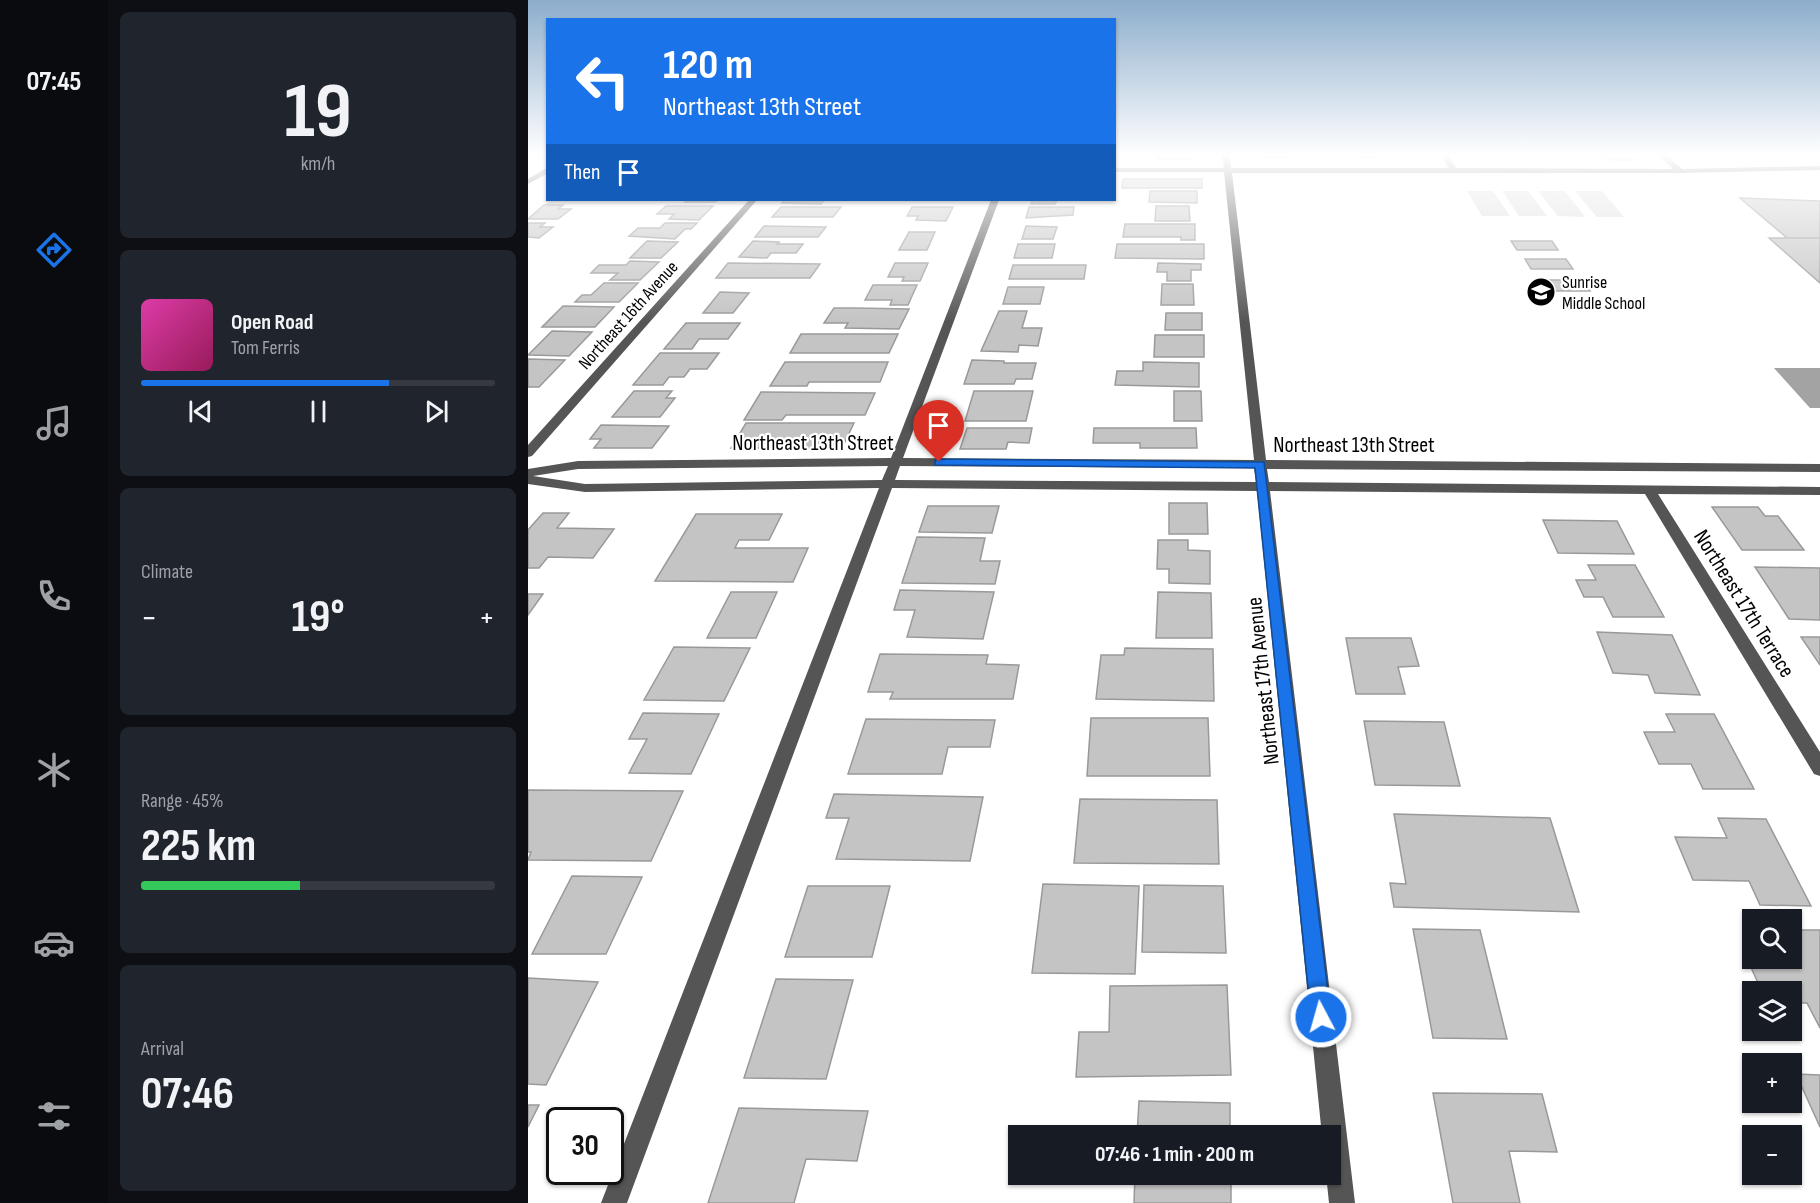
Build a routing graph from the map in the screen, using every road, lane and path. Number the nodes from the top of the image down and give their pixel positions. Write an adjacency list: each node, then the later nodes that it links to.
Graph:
1 (744, 210): 4 (street, Northeast 16th Avenue)
2 (991, 210): 5 (street)
3 (1232, 210): 6 (street, Northeast 17th Avenue)
4 (528, 453)
5 (893, 462): 6 (street, Northeast 13th Street); 8 (street, Northeast 13th Street); 10 (street)
6 (1260, 465): 7 (street, Northeast 13th Street); 11 (street, Northeast 17th Avenue)
7 (1820, 468)
8 (528, 473)
9 (528, 480): 10 (street, Northeast 13th Street)
10 (885, 484): 11 (street, Northeast 13th Street); 15 (street)
11 (1262, 488): 13 (street, Northeast 13th Street); 16 (street, Northeast 17th Avenue)
12 (1820, 491): 13 (street, Northeast 13th Street)
13 (1650, 492): 14 (street, Northeast 17th Terrace)
14 (1820, 768)
15 (614, 1203)
16 (1342, 1203)

